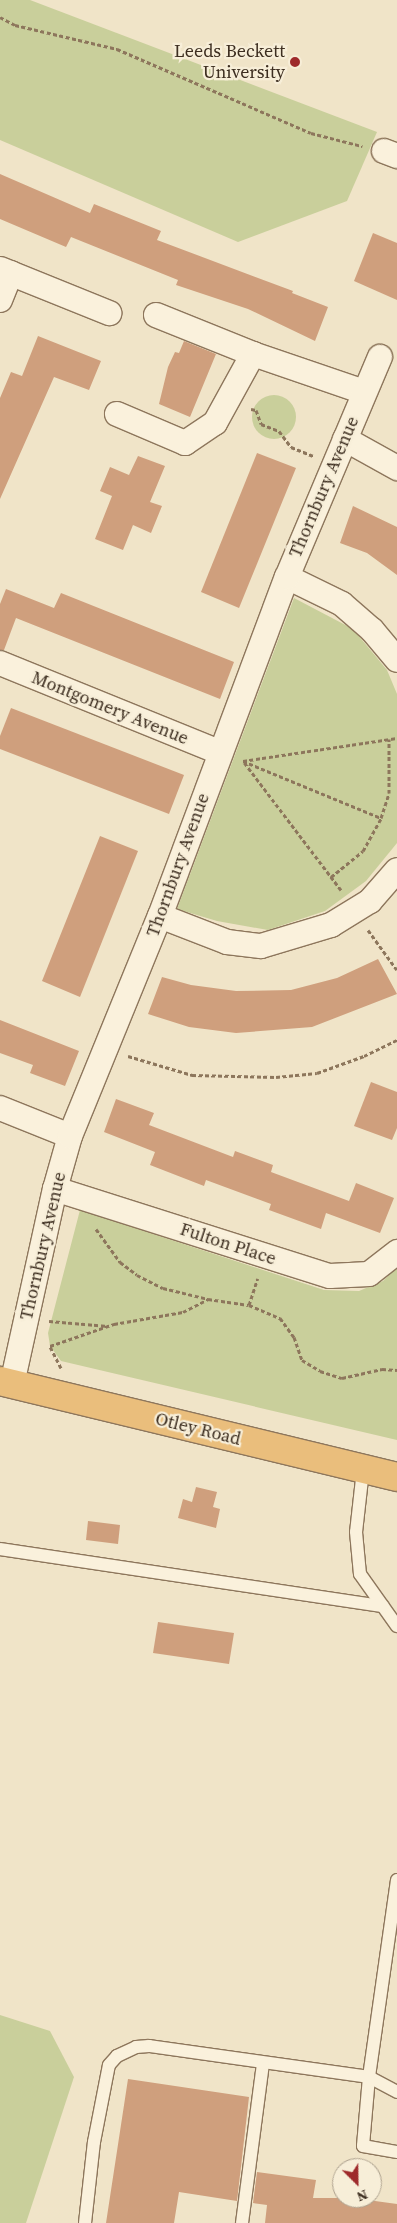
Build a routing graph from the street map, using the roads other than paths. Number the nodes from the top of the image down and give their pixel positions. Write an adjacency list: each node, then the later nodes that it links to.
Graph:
1 (6, 271): 2 (street); 3 (street)
2 (0, 300)
3 (109, 313)
4 (156, 315): 5 (street)
5 (253, 354): 7 (street); 8 (street)
6 (380, 357): 7 (street, Thornbury Avenue)
7 (364, 392): 9 (street, Thornbury Avenue)
8 (117, 414)
9 (345, 439): 10 (street); 11 (street, Thornbury Avenue)
10 (397, 468)
11 (287, 577): 12 (street); 14 (street, Thornbury Avenue)
12 (397, 660)
13 (0, 663): 14 (street, Montgomery Avenue)
14 (219, 752): 16 (street, Thornbury Avenue)
15 (397, 870): 16 (street)
16 (160, 916): 18 (street, Thornbury Avenue)
17 (0, 1108): 18 (street)
18 (70, 1136): 19 (street, Thornbury Avenue)
19 (55, 1189): 20 (street, Fulton Place); 21 (street, Thornbury Avenue)
20 (397, 1252)
21 (6, 1382): 22 (highway, Otley Road)
22 (364, 1470): 23 (highway, Otley Road); 25 (lane)
23 (397, 1477)
24 (0, 1549): 25 (lane)
25 (383, 1606): 26 (lane)
26 (397, 1626)
27 (397, 1880): 29 (lane)
28 (263, 2064): 29 (lane); 32 (lane); 33 (lane)
29 (369, 2078): 30 (lane); 31 (lane)
30 (397, 2092)
31 (397, 2152)
32 (85, 2223)
33 (242, 2223)

